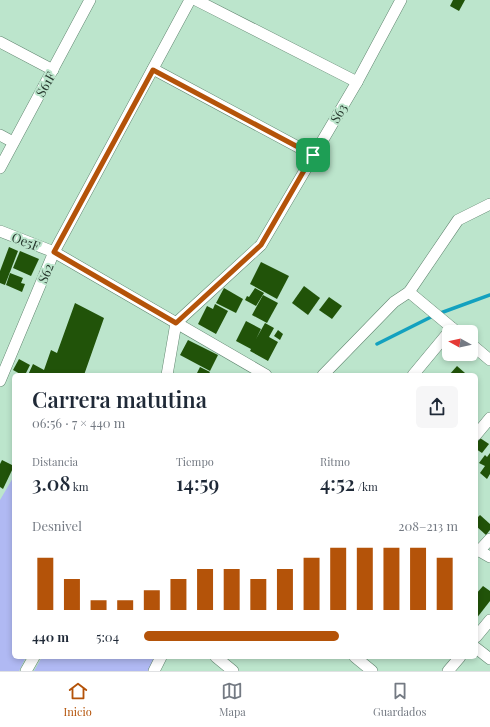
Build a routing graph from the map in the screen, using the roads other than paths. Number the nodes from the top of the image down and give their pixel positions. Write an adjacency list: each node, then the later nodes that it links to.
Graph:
1 (90, 0): 6 (street, S61F)
2 (190, 0): 7 (street, S62)
3 (196, 0): 8 (street)
4 (401, 0): 8 (street, S63)
5 (0, 42): 6 (street)
6 (53, 70): 10 (street, S61F)
7 (153, 70): 11 (street); 15 (street, S62)
8 (357, 82): 11 (street, S63)
9 (0, 135): 10 (street)
10 (13, 142): 12 (street, S61F)
11 (313, 155): 17 (street, S63)
12 (0, 168)
13 (490, 204): 16 (street)
14 (0, 231): 15 (street, Oe5F)
15 (54, 252): 17 (street, Oe5F); 26 (street, S62)
16 (409, 292): 18 (street); 24 (street)
17 (176, 323): 22 (street); 23 (street, Oe5F)
18 (448, 325)
19 (442, 343): 25 (street)
20 (478, 350): 21 (street)
21 (490, 360)
22 (167, 373)
23 (263, 373)
24 (325, 373)
25 (415, 373)
26 (0, 381)
27 (490, 418): 28 (street)
28 (478, 433)
29 (484, 545): 30 (street)
30 (490, 557)
31 (490, 620): 32 (street)
32 (478, 635)
33 (478, 650): 39 (street)
34 (33, 659): 40 (street)
35 (160, 659): 41 (street)
36 (218, 659): 42 (street)
37 (357, 659): 43 (street)
38 (458, 659): 44 (street)
39 (490, 659)
40 (26, 671)
41 (154, 671)
42 (233, 671)
43 (372, 671)
44 (448, 671)

